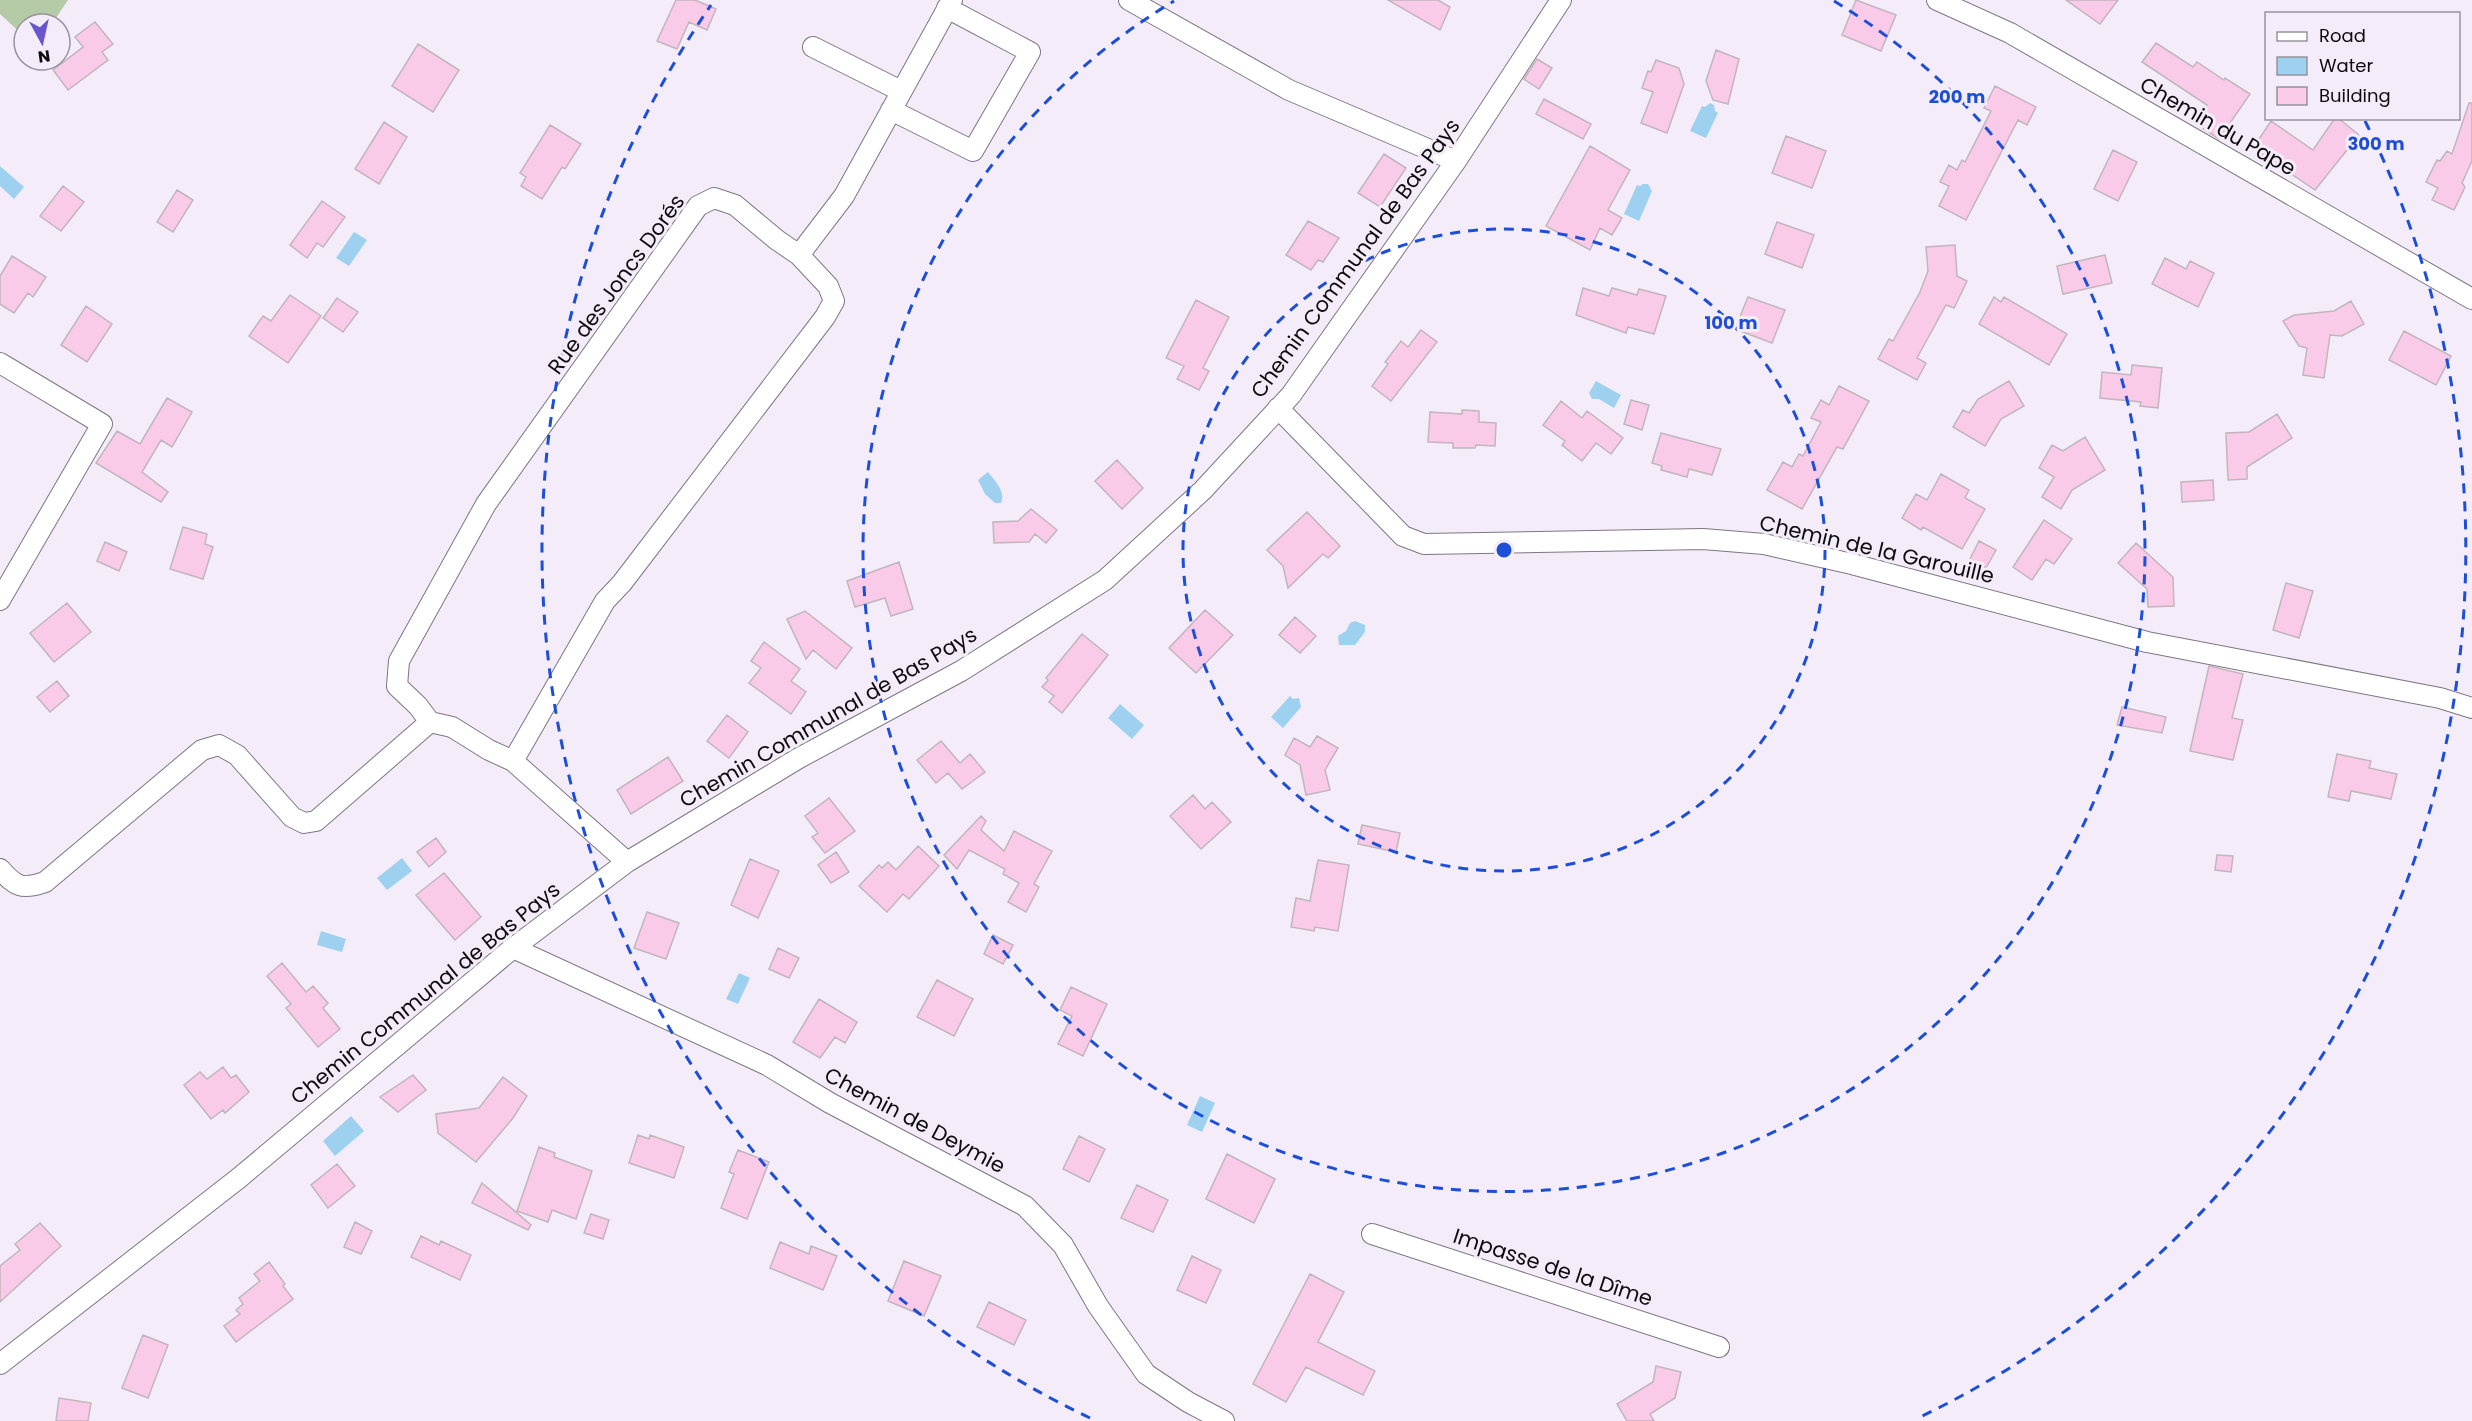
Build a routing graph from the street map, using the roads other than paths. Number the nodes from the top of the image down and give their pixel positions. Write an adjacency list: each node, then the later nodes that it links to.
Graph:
1 (1129, 0): 8 (street)
2 (1561, 0): 8 (street, Chemin Communal de Bas Pays)
3 (1937, 0): 10 (street, Chemin du Pape)
4 (950, 4): 6 (street); 7 (street)
5 (813, 47): 6 (street)
6 (901, 91): 7 (street)
7 (891, 110): 9 (street)
8 (1456, 161): 12 (street, Chemin Communal de Bas Pays)
9 (799, 255): 15 (street, Rue des Joncs Dorés); 16 (street, Rue des Joncs Dorés)
10 (2472, 299)
11 (0, 363): 13 (street)
12 (1278, 408): 14 (street, Chemin de la Garouille); 17 (street, Chemin Communal de Bas Pays)
13 (0, 600)
14 (2472, 708)
15 (430, 722): 16 (street); 18 (street)
16 (513, 761): 17 (street)
17 (627, 862): 19 (street, Chemin Communal de Bas Pays)
18 (0, 869)
19 (513, 948): 22 (street, Chemin Communal de Bas Pays); 23 (street, Chemin de Deymie)
20 (1372, 1234): 21 (street, Impasse de la Dîme)
21 (1719, 1347)
22 (0, 1364)
23 (1224, 1421)

